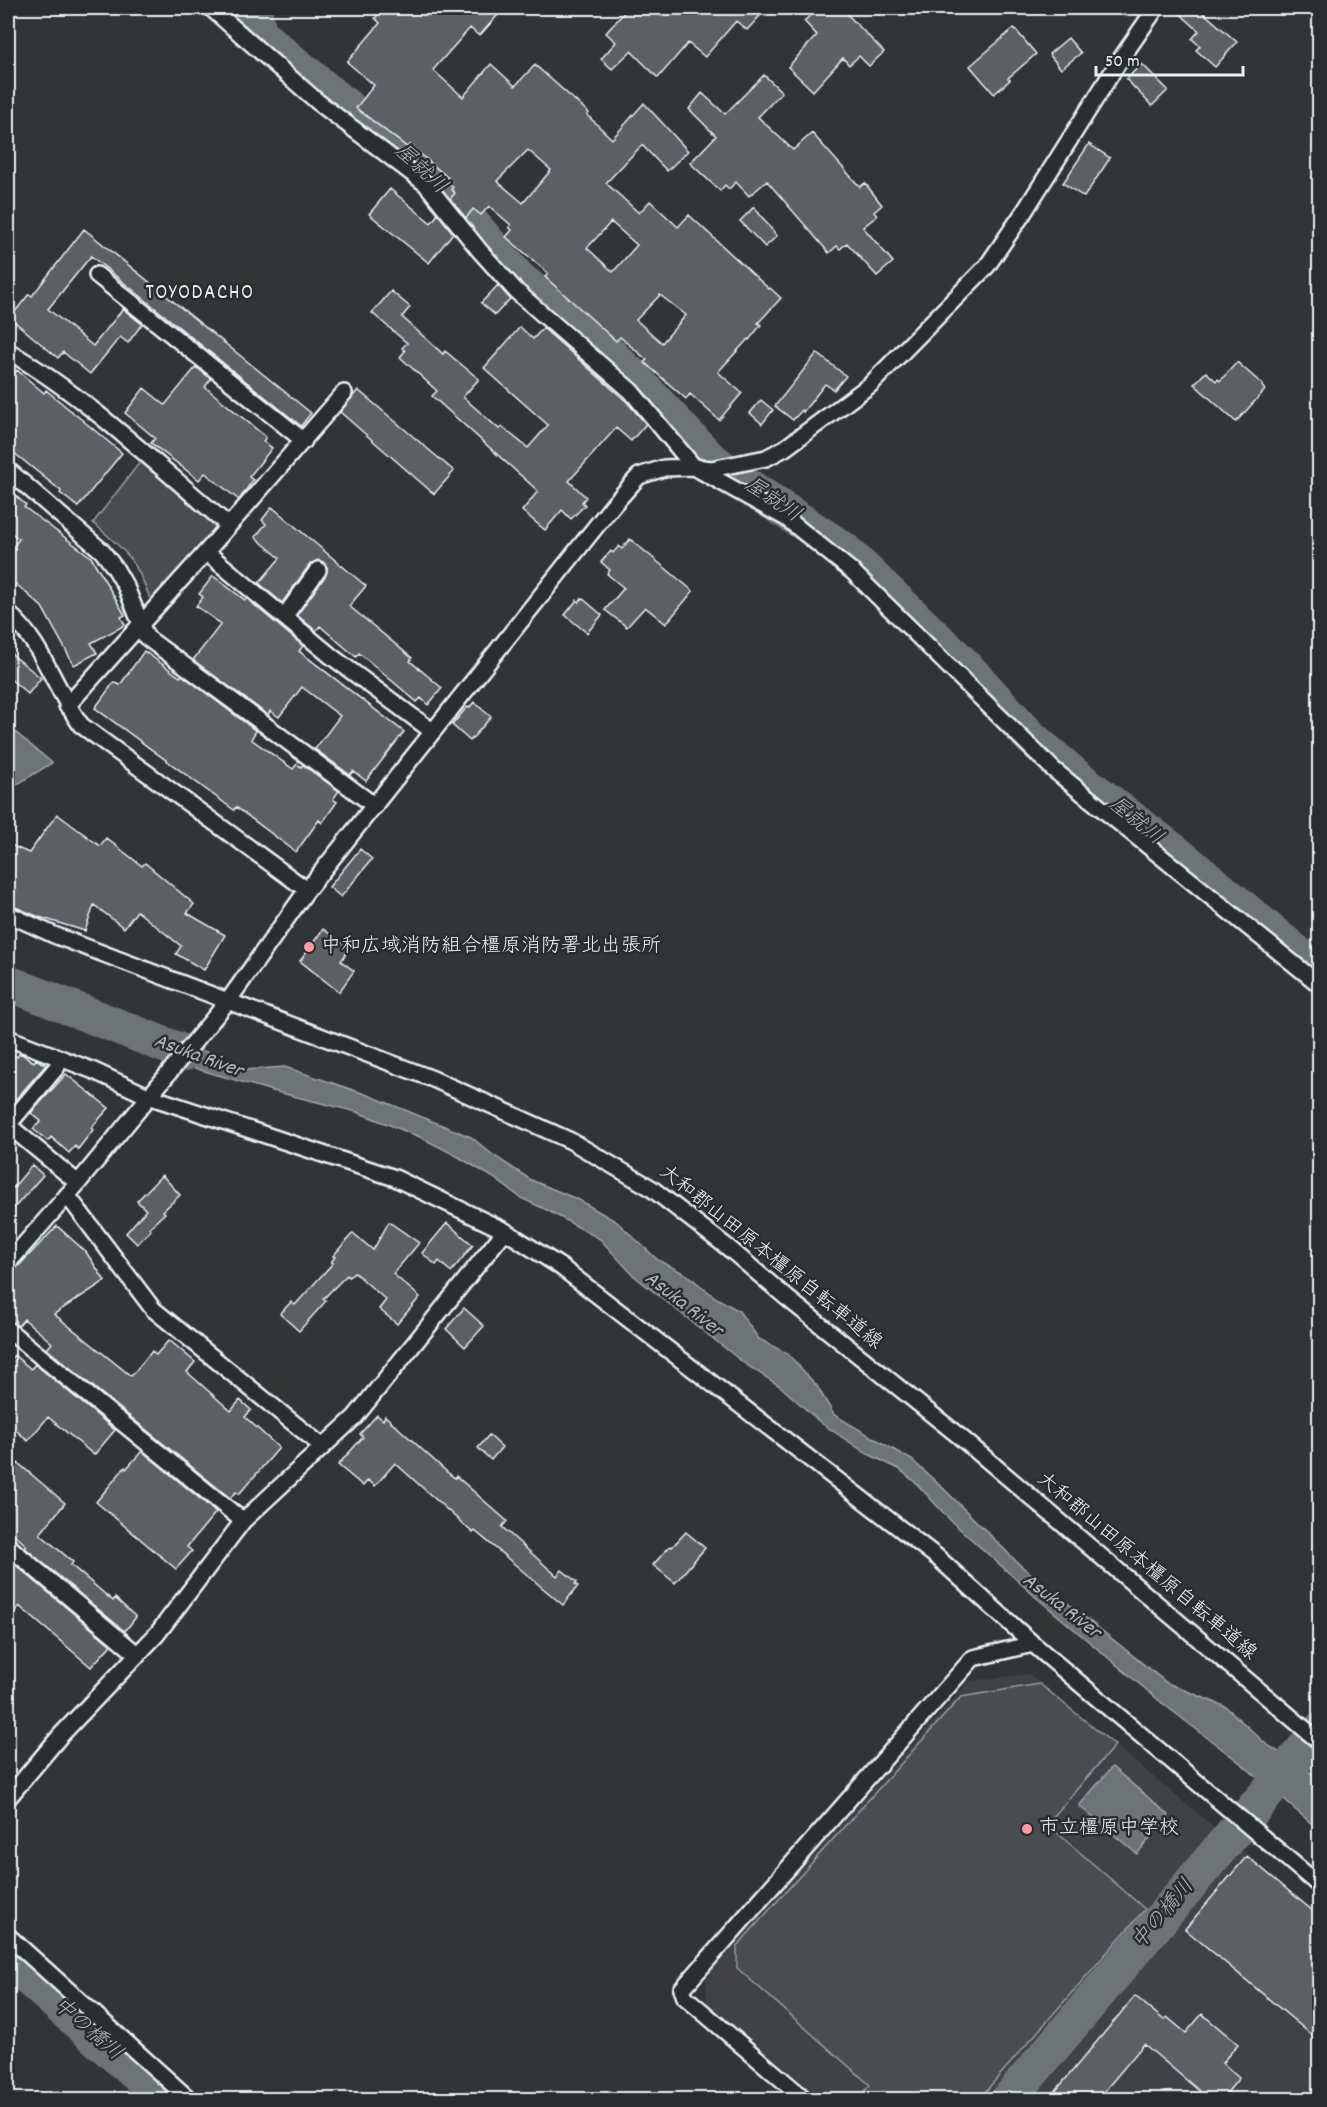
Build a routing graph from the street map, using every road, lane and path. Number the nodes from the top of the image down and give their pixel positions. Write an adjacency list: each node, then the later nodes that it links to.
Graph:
1 (210, 8): 7 (street)
2 (1156, 8): 7 (street)
3 (97, 275): 6 (street)
4 (8, 351): 9 (street)
5 (344, 393): 6 (street)
6 (304, 441): 9 (street)
7 (694, 467): 16 (street); 20 (street)
8 (8, 470): 14 (street)
9 (228, 525): 10 (street)
10 (206, 552): 13 (street); 14 (street)
11 (318, 570): 13 (street)
12 (8, 613): 15 (street)
13 (284, 617): 16 (street)
14 (141, 624): 15 (street); 17 (street)
15 (67, 706): 18 (street)
16 (432, 731): 17 (street)
17 (375, 806): 18 (street)
18 (307, 890): 21 (street)
19 (8, 914): 21 (street, 大和郡山田原本橿原自転車道線)
20 (1320, 985)
21 (225, 1005): 24 (street); 36 (street, 大和郡山田原本橿原自転車道線)
22 (8, 1038): 24 (street)
23 (57, 1067): 25 (street)
24 (148, 1096): 26 (street); 28 (street)
25 (8, 1125): 26 (street)
26 (78, 1183): 27 (street)
27 (67, 1195): 29 (street); 31 (street)
28 (505, 1231): 31 (street); 34 (street)
29 (8, 1263)
30 (8, 1330): 32 (street)
31 (323, 1447): 32 (street)
32 (243, 1521): 35 (street)
33 (8, 1546): 35 (street)
34 (1033, 1644): 38 (street); 41 (street)
35 (138, 1655): 37 (street)
36 (1320, 1742)
37 (8, 1798)
38 (1320, 1886)
39 (8, 1936): 40 (street)
40 (190, 2100)
41 (806, 2100)

